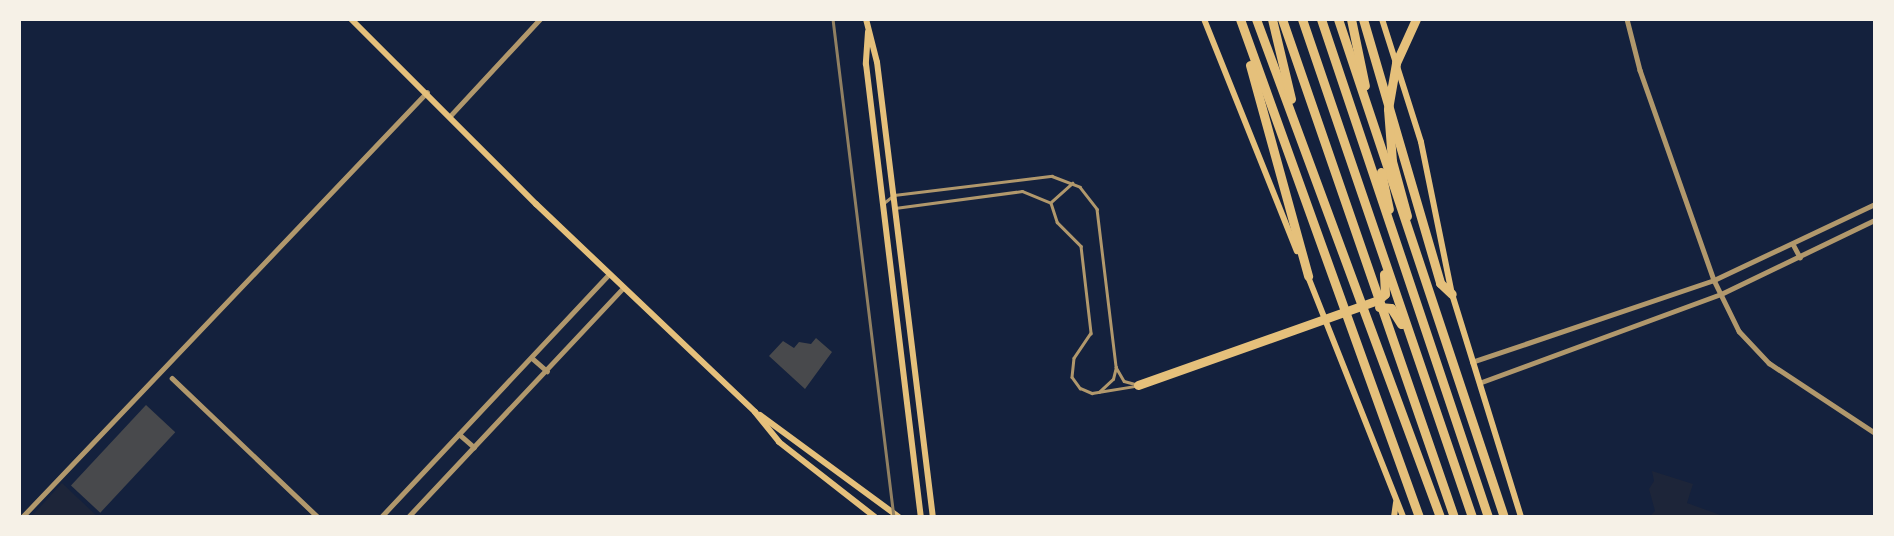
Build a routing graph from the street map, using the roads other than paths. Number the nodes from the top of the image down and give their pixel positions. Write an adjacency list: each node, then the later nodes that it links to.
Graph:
1 (351, 19): 18 (main road)
2 (540, 19): 19 (street)
3 (866, 19): 17 (main road)
4 (1204, 19): 34 (main road)
5 (1239, 19): 34 (highway); 64 (highway)
6 (1256, 19): 20 (highway)
7 (1272, 19): 20 (highway)
8 (1282, 19): 66 (highway)
9 (1321, 19): 29 (highway)
10 (1338, 19): 31 (highway)
11 (1351, 19): 29 (highway)
12 (1363, 19): 37 (highway)
13 (1382, 19): 37 (main road)
14 (1416, 19): 31 (highway)
15 (1627, 19): 35 (street)
16 (1303, 24): 21 (highway)
17 (868, 32): 23 (main road); 25 (main road)
18 (427, 92): 19 (main road); 54 (street)
19 (451, 115): 33 (main road)
20 (1297, 131): 65 (highway)
21 (1353, 167): 39 (highway); 48 (highway)
22 (1073, 183): 23 (lane); 24 (lane); 42 (lane)
23 (894, 195): 25 (lane); 27 (main road)
24 (1051, 203): 27 (lane); 47 (lane)
25 (882, 204): 60 (main road)
26 (1875, 204): 30 (street)
27 (895, 208): 61 (main road)
28 (1875, 220): 32 (street)
29 (1394, 239): 68 (highway)
30 (1793, 244): 32 (street); 35 (street)
31 (1418, 255): 69 (highway)
32 (1800, 257): 38 (street)
33 (609, 274): 36 (main road); 40 (street)
34 (1308, 276): 53 (main road)
35 (1714, 280): 38 (street); 41 (street)
36 (623, 288): 43 (street); 49 (main road)
37 (1452, 294): 41 (main road)
38 (1721, 294): 45 (street); 50 (street)
39 (1247, 348): 46 (highway); 48 (highway)
40 (532, 358): 43 (street); 51 (street)
41 (1472, 362): 45 (main road)
42 (1116, 367): 46 (lane); 47 (lane)
43 (547, 371): 52 (street)
44 (172, 378): 55 (street)
45 (1478, 383): 70 (main road)
46 (1138, 385): 47 (lane)
47 (1098, 392)
48 (1433, 400): 67 (highway)
49 (755, 412): 58 (main road); 59 (main road)
50 (1875, 433)
51 (459, 434): 52 (street); 56 (street)
52 (474, 447): 57 (street)
53 (1397, 500): 62 (main road); 63 (main road)
54 (22, 517)
55 (318, 517)
56 (381, 517)
57 (408, 517)
58 (875, 517)
59 (899, 517)
60 (921, 517)
61 (933, 517)
62 (1394, 517)
63 (1404, 517)
64 (1419, 517)
65 (1440, 517)
66 (1454, 517)
67 (1472, 517)
68 (1488, 517)
69 (1504, 517)
70 (1521, 517)

